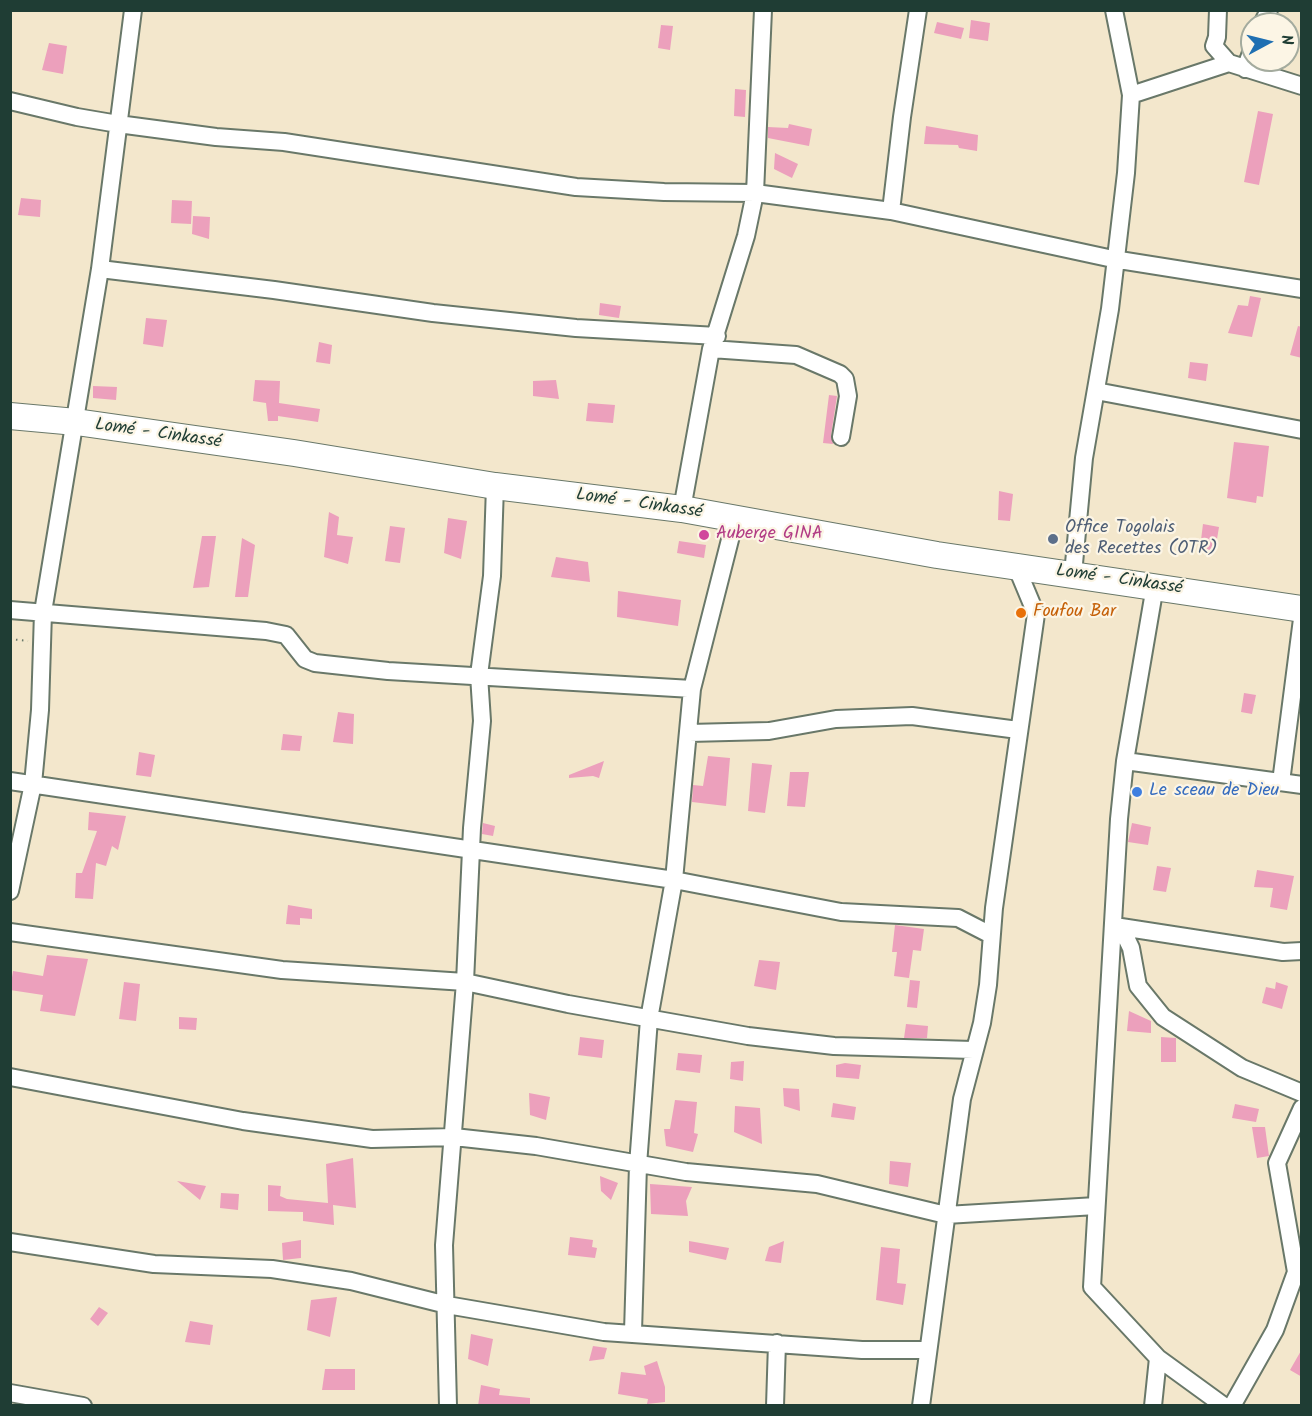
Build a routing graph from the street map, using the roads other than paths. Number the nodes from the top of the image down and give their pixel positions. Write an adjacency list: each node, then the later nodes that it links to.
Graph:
1 (133, 10): 12 (street)
2 (764, 10): 13 (street)
3 (918, 10): 14 (street)
4 (1114, 10): 10 (street)
5 (1218, 10): 6 (street)
6 (1229, 63): 7 (street); 10 (street)
7 (1240, 67)
8 (1255, 72): 9 (street)
9 (1302, 86)
10 (1131, 95): 15 (street)
11 (10, 101): 12 (street)
12 (118, 124): 13 (street); 16 (street)
13 (754, 193): 14 (street); 18 (street)
14 (891, 210): 15 (street)
15 (1116, 259): 17 (street); 19 (street)
16 (100, 269): 18 (street); 21 (street)
17 (1302, 289)
18 (714, 343): 23 (street); 25 (street)
19 (1096, 391): 22 (street); 28 (street)
20 (10, 416): 21 (highway, Lomé - Cinkassé)
21 (76, 422): 24 (highway, Lomé - Cinkassé); 32 (street)
22 (1302, 430)
23 (841, 437)
24 (495, 486): 25 (highway, Lomé - Cinkassé); 34 (street)
25 (682, 508): 26 (highway, Lomé - Cinkassé)
26 (735, 520): 27 (highway, Lomé - Cinkassé); 35 (street)
27 (1016, 566): 28 (highway, Lomé - Cinkassé); 36 (street)
28 (1073, 574): 29 (highway, Lomé - Cinkassé)
29 (1155, 586): 30 (highway, Lomé - Cinkassé); 38 (street)
30 (1302, 609)
31 (10, 610): 32 (street)
32 (43, 612): 34 (street); 41 (street)
33 (1302, 619): 40 (street)
34 (478, 675): 35 (street); 43 (street)
35 (692, 689): 37 (street)
36 (1018, 730): 37 (street); 48 (street)
37 (688, 733): 44 (street)
38 (1125, 761): 40 (street); 46 (street)
39 (10, 781): 41 (street)
40 (1281, 782): 42 (street)
41 (33, 784): 43 (street); 45 (street)
42 (1302, 785)
43 (472, 850): 44 (street); 50 (street)
44 (674, 880): 48 (street); 51 (street)
45 (10, 891)
46 (1118, 926): 49 (street); 54 (street); 58 (street)
47 (10, 932): 50 (street)
48 (991, 935): 52 (street)
49 (1302, 951)
50 (465, 982): 51 (street); 56 (street)
51 (649, 1019): 52 (street); 57 (street)
52 (973, 1050): 59 (street)
53 (10, 1077): 56 (street)
54 (1302, 1093)
55 (1302, 1108): 61 (street)
56 (454, 1137): 57 (street); 62 (street)
57 (638, 1165): 59 (street); 63 (street)
58 (1096, 1206): 59 (street); 66 (street)
59 (946, 1215): 65 (street)
60 (10, 1242): 62 (street)
61 (1299, 1273): 74 (street)
62 (447, 1305): 63 (street); 69 (street)
63 (633, 1332): 64 (street)
64 (777, 1343): 65 (street); 70 (street)
65 (928, 1350): 71 (street)
66 (1158, 1358): 72 (street); 73 (street)
67 (10, 1393): 68 (street)
68 (83, 1406)
69 (448, 1406)
70 (775, 1406)
71 (921, 1406)
72 (1153, 1406)
73 (1224, 1406)
74 (1232, 1406)

